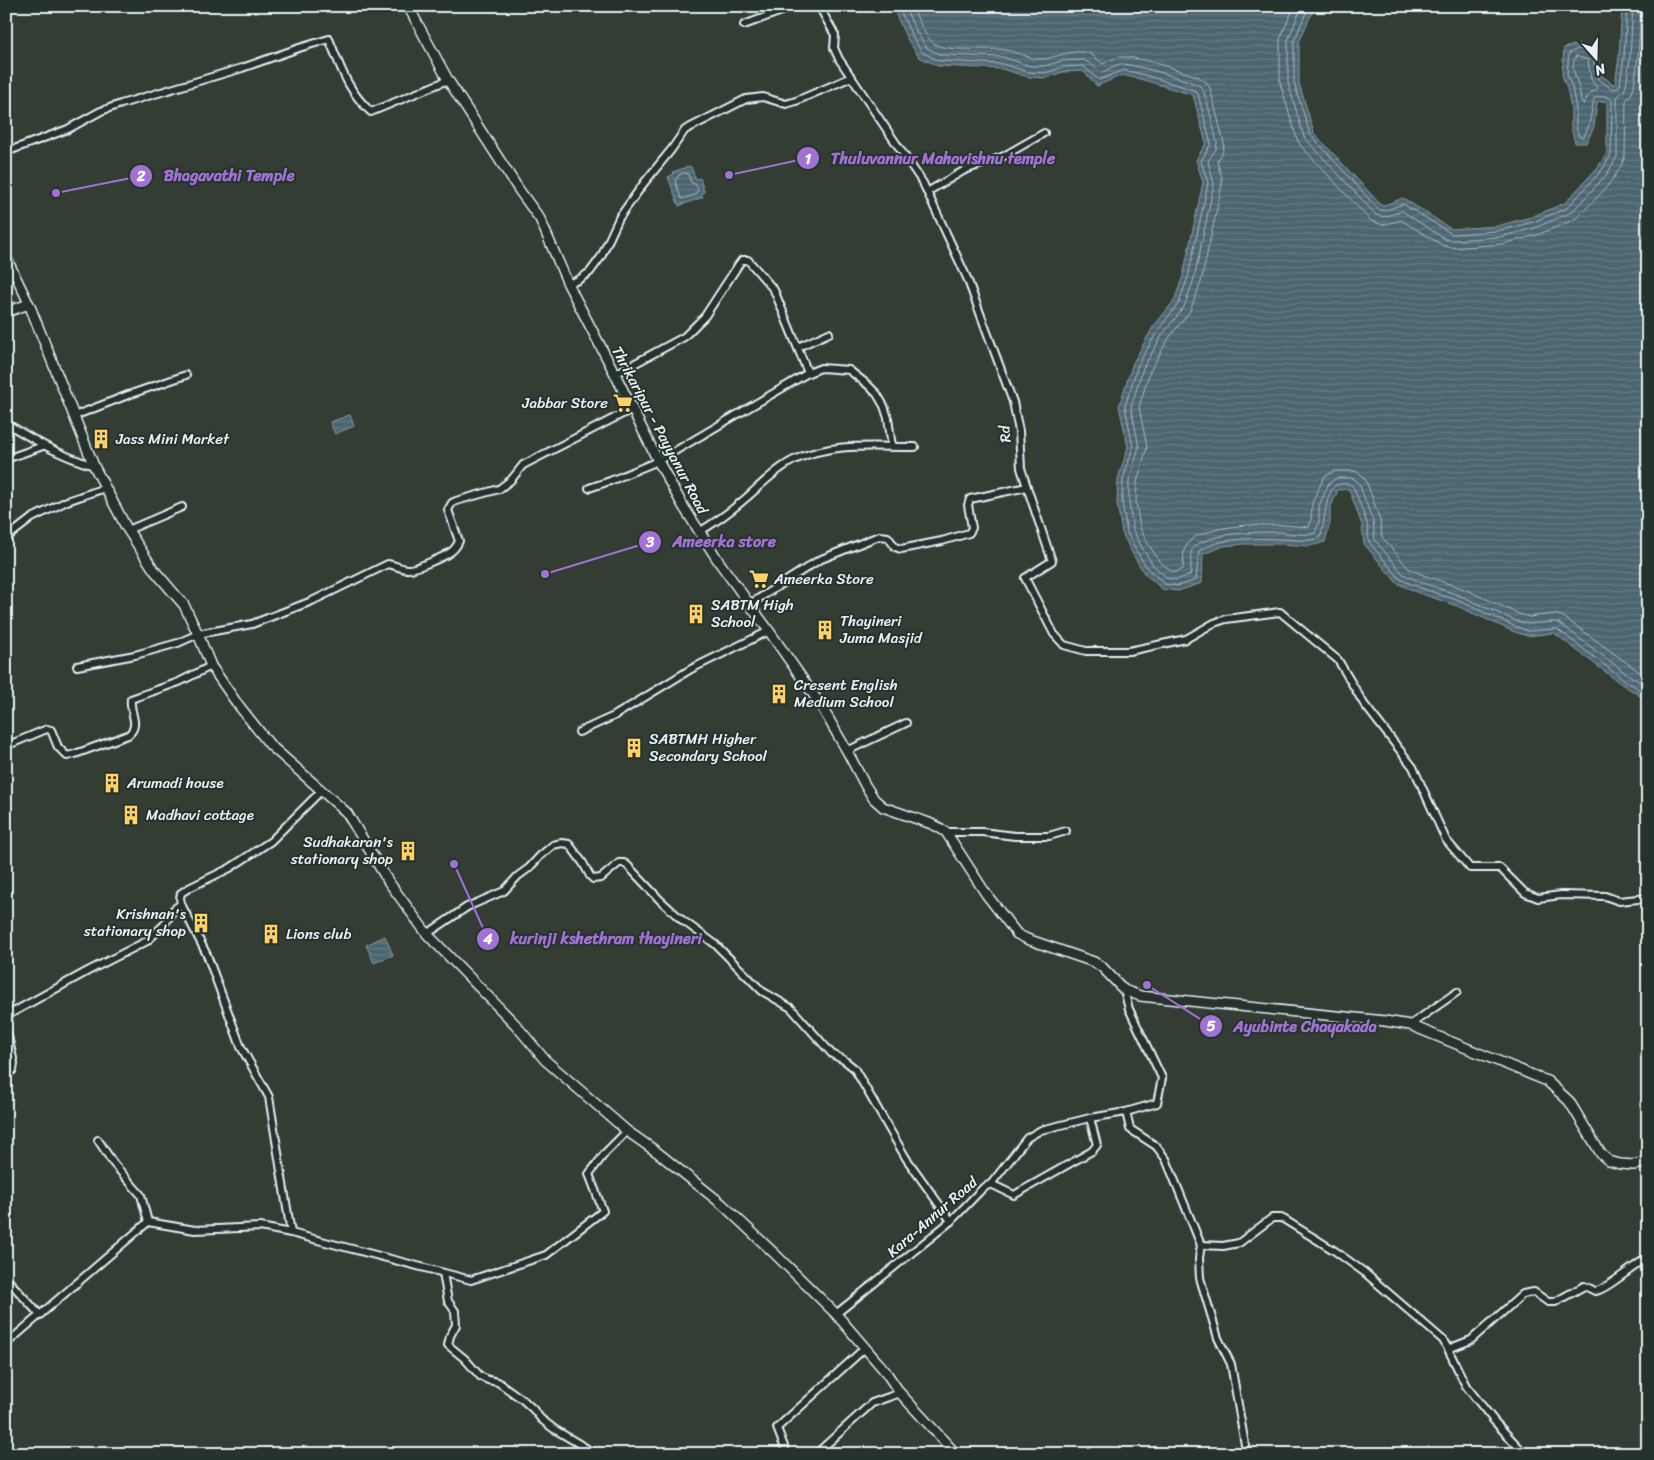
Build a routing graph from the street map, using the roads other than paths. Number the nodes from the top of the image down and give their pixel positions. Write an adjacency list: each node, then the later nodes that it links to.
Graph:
1 (408, 6): 6 (main road, Thrikaripur - Payyanur Road)
2 (796, 6): 4 (street)
3 (819, 6): 5 (street, Rd)
4 (744, 26)
5 (852, 77): 9 (street, Rd); 11 (street)
6 (448, 80): 8 (street); 11 (main road, Thrikaripur - Payyanur Road)
7 (1044, 133): 9 (street)
8 (6, 152)
9 (927, 192): 28 (street, Rd)
10 (6, 256): 12 (street)
11 (568, 284): 17 (main road, Thrikaripur - Payyanur Road)
12 (29, 304): 13 (main road); 20 (main road)
13 (6, 312)
14 (829, 333): 15 (street)
15 (798, 347): 16 (street); 17 (street)
16 (808, 373): 23 (street); 26 (street)
17 (616, 374): 19 (main road, Thrikaripur - Payyanur Road)
18 (186, 376): 20 (street)
19 (632, 409): 26 (main road, Thrikaripur - Payyanur Road); 38 (street)
20 (74, 416): 27 (main road)
21 (6, 424): 22 (street)
22 (43, 446): 25 (street); 27 (street)
23 (892, 447): 24 (street); 34 (street)
24 (915, 447)
25 (6, 460)
26 (658, 461): 30 (street); 34 (main road, Thrikaripur - Payyanur Road)
27 (94, 466): 29 (main road)
28 (1027, 487): 36 (street); 48 (street, Rd)
29 (105, 488): 33 (main road); 35 (street)
30 (589, 488)
31 (182, 507): 33 (street)
32 (6, 520): 35 (street)
33 (128, 530): 38 (main road)
34 (699, 532): 36 (main road, Thrikaripur - Payyanur Road)
35 (8, 537)
36 (750, 604): 37 (main road, Thrikaripur - Payyanur Road)
37 (770, 631): 42 (street); 44 (main road, Thrikaripur - Payyanur Road)
38 (198, 634): 39 (street); 40 (main road)
39 (77, 666)
40 (211, 666): 43 (street); 45 (main road)
41 (906, 723): 44 (street)
42 (579, 732)
43 (6, 746)
44 (847, 750): 47 (main road, Thrikaripur - Payyanur Road)
45 (321, 791): 49 (street); 50 (main road)
46 (1066, 831): 47 (street)
47 (946, 832): 51 (main road)
48 (1648, 898)
49 (181, 904): 53 (street); 65 (street)
50 (427, 934): 59 (main road); 63 (street)
51 (1124, 990): 54 (main road); 57 (street)
52 (1457, 992): 54 (street)
53 (6, 1015)
54 (1410, 1025): 61 (main road)
55 (6, 1027): 56 (street)
56 (6, 1075)
57 (1126, 1112): 58 (street); 66 (street)
58 (1090, 1118): 62 (street); 62 (street, Kara-Annur Road)
59 (627, 1130): 68 (street); 70 (main road)
60 (98, 1140): 64 (street)
61 (1648, 1162)
62 (991, 1184): 63 (street, Kara-Annur Road)
63 (951, 1221): 70 (street, Kara-Annur Road)
64 (148, 1222): 65 (street); 71 (street)
65 (291, 1233): 68 (street)
66 (1201, 1245): 74 (street); 80 (street)
67 (1648, 1257): 74 (street)
68 (443, 1273): 76 (street)
69 (6, 1278): 71 (street)
70 (836, 1314): 73 (main road)
71 (40, 1315): 72 (street)
72 (6, 1344)
73 (865, 1348): 75 (main road); 77 (street)
74 (1448, 1349): 81 (street)
75 (900, 1393): 78 (street); 79 (main road)
76 (592, 1454)
77 (787, 1454)
78 (816, 1454)
79 (956, 1454)
80 (1245, 1454)
81 (1525, 1454)

